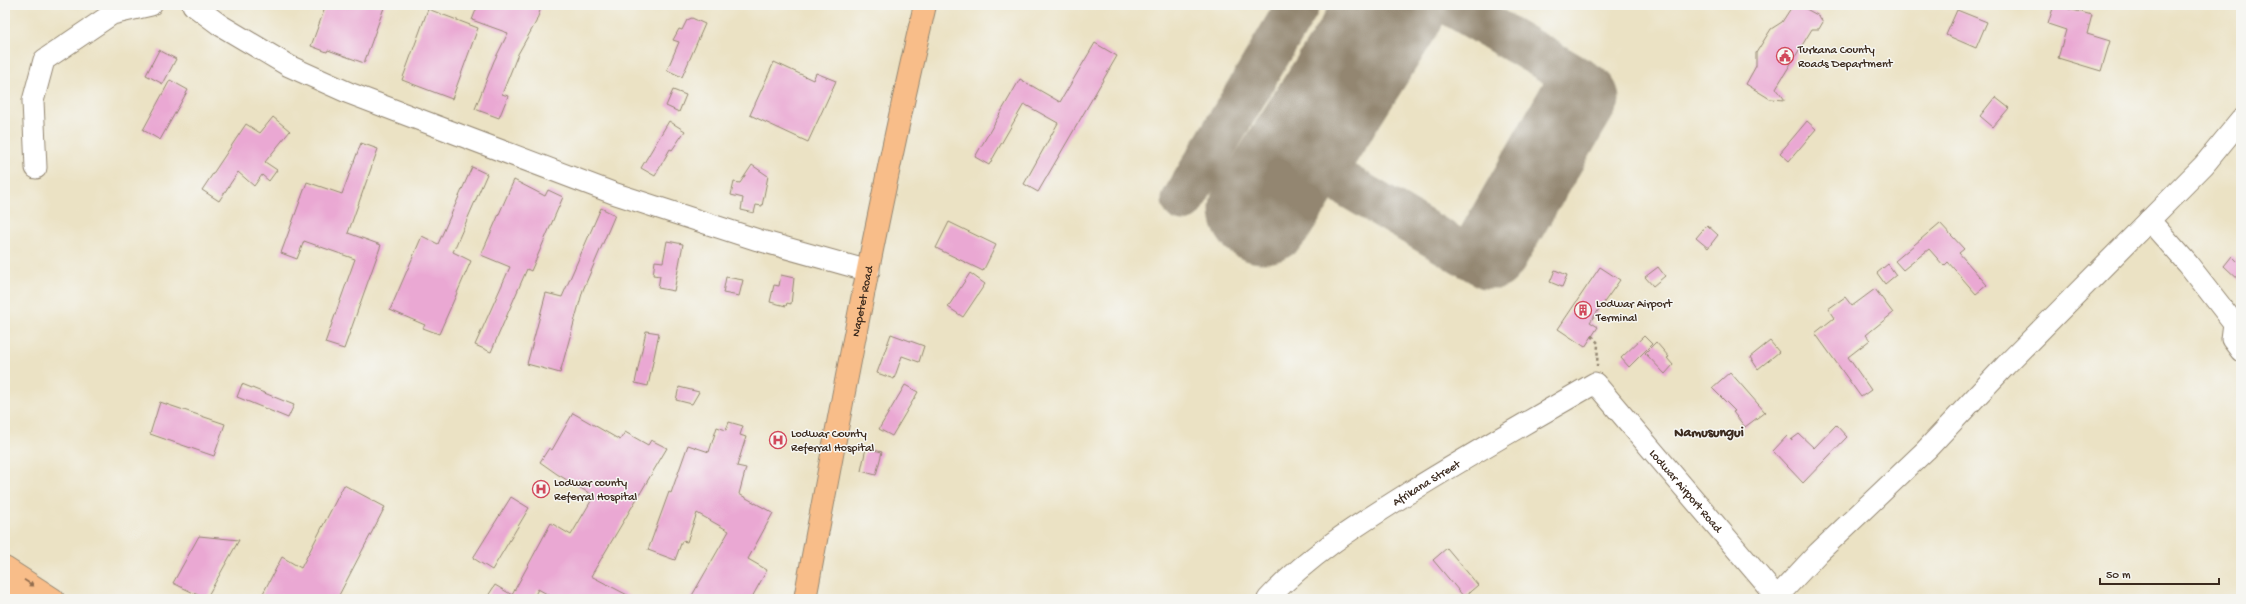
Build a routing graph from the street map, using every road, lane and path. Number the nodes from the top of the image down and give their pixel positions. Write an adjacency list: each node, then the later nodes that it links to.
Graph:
1 (151, 5): 5 (street)
2 (193, 5): 7 (street)
3 (925, 5): 7 (main road, Napetet Road)
4 (2241, 120): 6 (street)
5 (36, 168)
6 (2150, 220): 8 (street); 14 (street)
7 (869, 271): 17 (main road, Napetet Road)
8 (2238, 321): 10 (street)
9 (1592, 336): 11 (path)
10 (2241, 351)
11 (1595, 382): 14 (street, Lodwar Airport Road); 18 (street, Afrikana Street)
12 (5, 568): 16 (main road, one-way to 16)
13 (5, 590): 15 (main road)
14 (1776, 598)
15 (18, 599)
16 (53, 599)
17 (805, 599)
18 (1268, 599)

